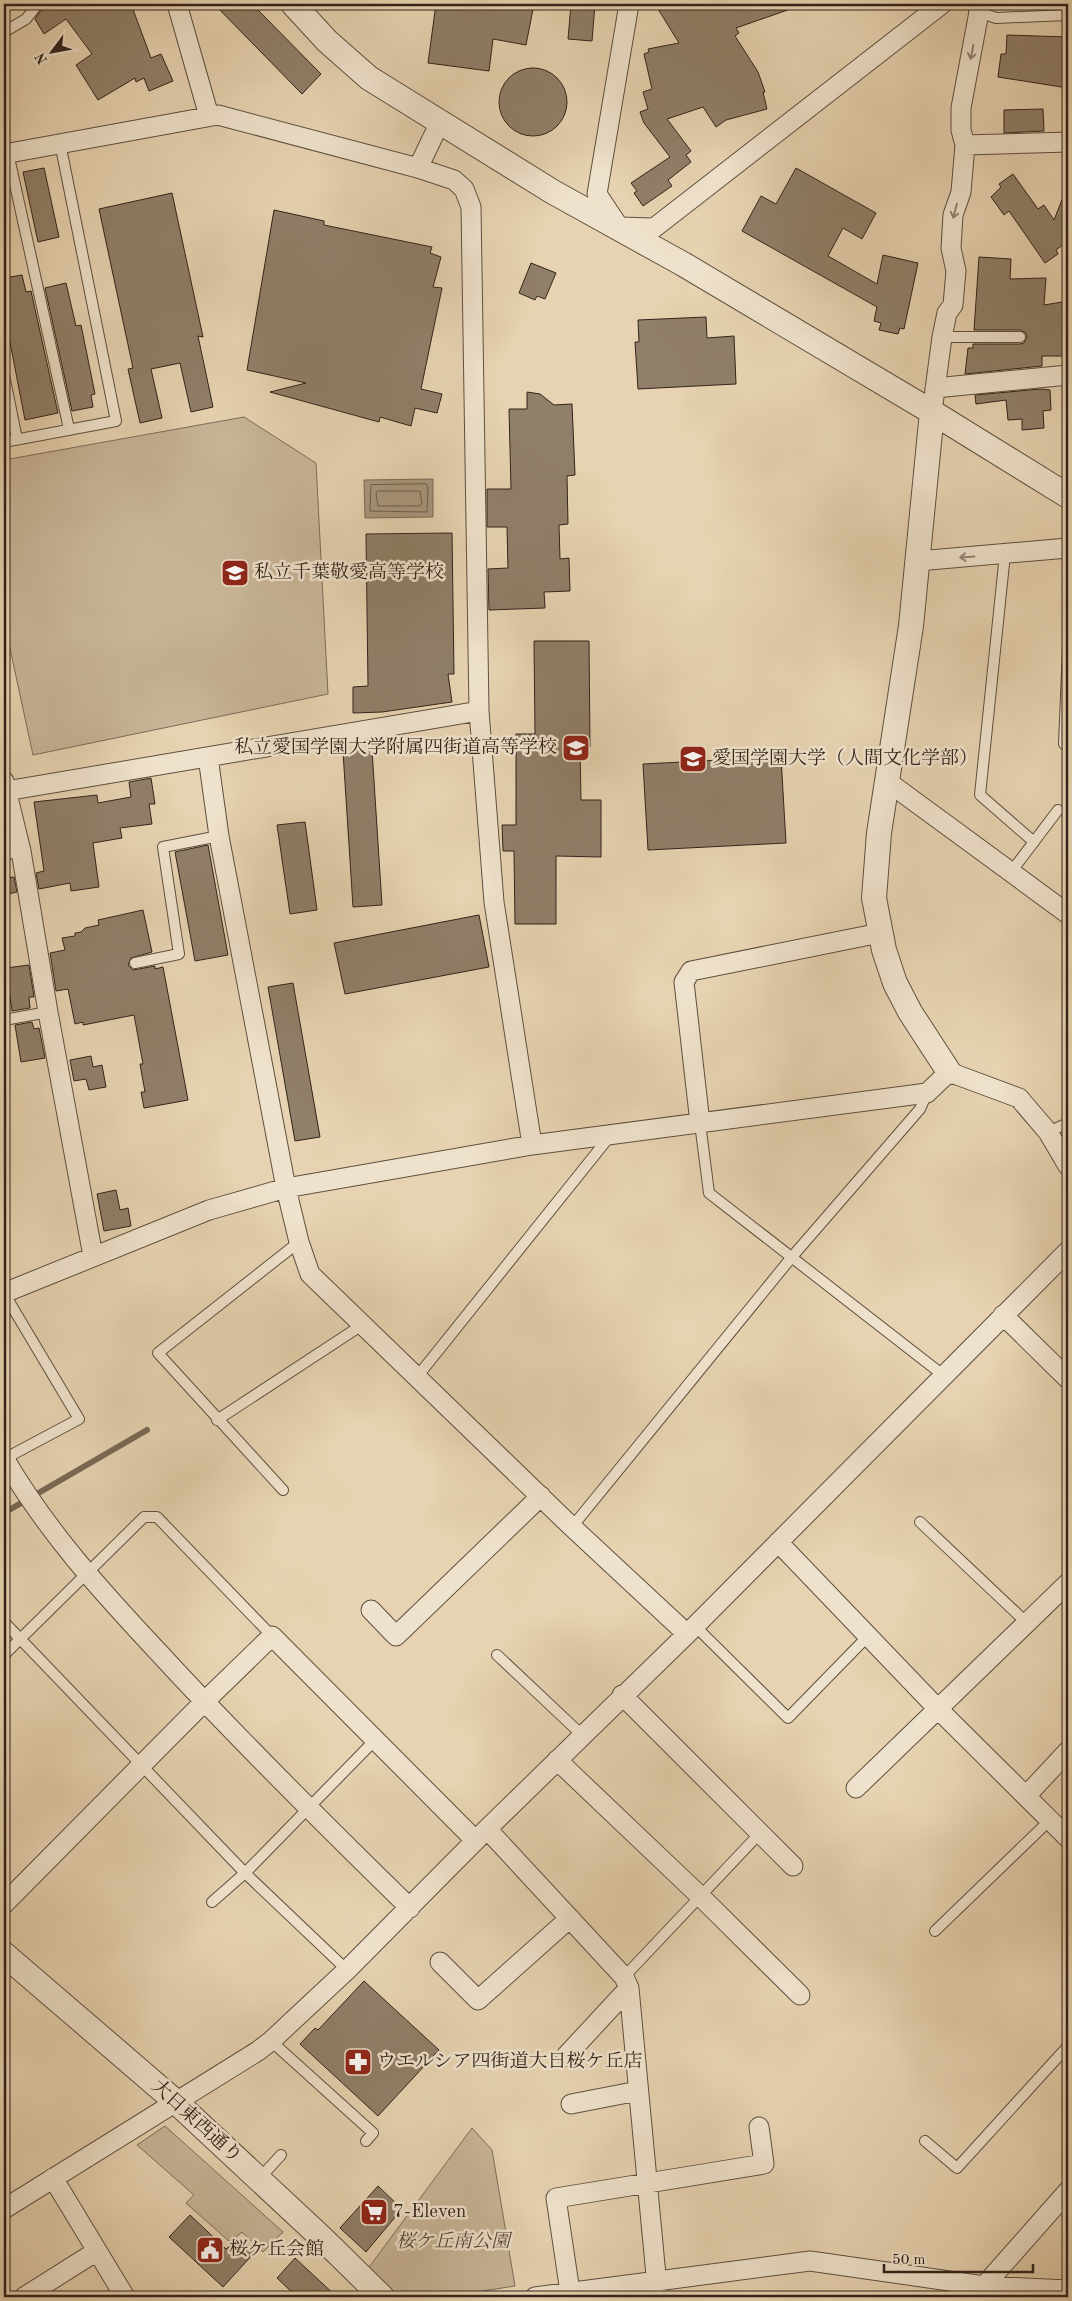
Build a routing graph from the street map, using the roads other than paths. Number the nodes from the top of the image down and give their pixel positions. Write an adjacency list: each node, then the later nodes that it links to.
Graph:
1 (38, 4): 8 (lane)
2 (177, 4): 9 (street)
3 (293, 4): 10 (street)
4 (629, 4): 16 (street)
5 (942, 4): 16 (street)
6 (978, 8): 7 (lane); 13 (street, one-way to 13)
7 (1068, 16)
8 (4, 32)
9 (209, 116): 12 (street); 15 (street)
10 (440, 122): 15 (street); 16 (street)
11 (1068, 142): 13 (street)
12 (60, 143): 14 (street); 23 (lane)
13 (965, 145): 17 (street, one-way to 17)
14 (6, 154): 23 (lane)
15 (418, 168): 31 (street)
16 (619, 227): 22 (street)
17 (942, 337): 18 (lane); 21 (street)
18 (1020, 337)
19 (1068, 374): 21 (street)
20 (4, 375): 24 (lane)
21 (935, 388): 22 (street)
22 (932, 412): 26 (street); 29 (street)
23 (69, 429): 24 (lane)
24 (17, 440): 25 (lane)
25 (4, 442)
26 (1068, 496)
27 (1068, 548): 28 (street)
28 (1005, 554): 29 (street, one-way to 29); 38 (lane)
29 (918, 561): 34 (street)
30 (1068, 647): 32 (lane)
31 (479, 711): 33 (street); 52 (street)
32 (1064, 744)
33 (208, 757): 35 (street); 37 (street)
34 (888, 782): 40 (street); 42 (street)
35 (5, 786): 39 (street)
36 (1058, 810): 38 (lane)
37 (219, 836): 43 (lane); 54 (street)
38 (1034, 842): 40 (lane)
39 (12, 853): 44 (street)
40 (1011, 872): 41 (street)
41 (1068, 914)
42 (880, 933): 46 (street); 48 (street)
43 (135, 963)
44 (48, 1012): 45 (lane); 57 (street)
45 (4, 1020)
46 (949, 1072): 47 (street); 50 (street)
47 (927, 1093): 48 (street); 58 (lane)
48 (700, 1123): 51 (street); 58 (lane)
49 (1068, 1123): 50 (lane)
50 (1048, 1132): 53 (street)
51 (610, 1136): 52 (street); 63 (lane)
52 (532, 1145): 54 (street)
53 (1068, 1166)
54 (286, 1188): 55 (street); 57 (street)
55 (299, 1242): 61 (street); 65 (lane)
56 (1068, 1250): 60 (street)
57 (93, 1256): 59 (street)
58 (791, 1258): 62 (lane); 70 (lane)
59 (4, 1293): 66 (lane)
60 (1003, 1315): 62 (street); 64 (street)
61 (362, 1325): 63 (street); 65 (lane)
62 (943, 1375): 71 (street)
63 (417, 1377): 68 (street)
64 (1068, 1379)
65 (217, 1420): 67 (lane)
66 (4, 1458): 72 (street)
67 (284, 1490)
68 (541, 1496): 70 (street); 74 (street)
69 (920, 1522): 76 (lane)
70 (572, 1526): 77 (street)
71 (778, 1542): 77 (street); 79 (street)
72 (85, 1573): 78 (lane); 80 (lane); 84 (street)
73 (1068, 1583): 76 (street)
74 (371, 1610)
75 (4, 1622): 80 (lane)
76 (1027, 1623): 85 (street)
77 (691, 1630): 79 (lane); 83 (street)
78 (272, 1636): 84 (street); 87 (street)
79 (868, 1636): 85 (street)
80 (21, 1638): 81 (lane); 90 (lane)
81 (4, 1655)
82 (497, 1655): 86 (lane)
83 (622, 1695): 86 (street); 95 (street)
84 (204, 1702): 90 (street); 93 (street)
85 (938, 1709): 91 (street); 92 (street)
86 (582, 1736): 89 (street)
87 (375, 1740): 93 (lane); 96 (street)
88 (1068, 1751): 92 (street)
89 (557, 1760): 96 (street); 100 (street)
90 (142, 1764): 99 (lane); 102 (street)
91 (856, 1788)
92 (1026, 1796): 94 (street)
93 (308, 1808): 99 (lane); 103 (street)
94 (1050, 1820): 97 (street); 105 (lane)
95 (761, 1832): 98 (street); 100 (lane)
96 (481, 1835): 103 (street); 104 (street)
97 (1068, 1838)
98 (793, 1866)
99 (245, 1873): 101 (lane); 108 (lane)
100 (700, 1896): 109 (lane); 110 (street)
101 (212, 1902)
102 (4, 1904)
103 (410, 1908): 108 (street)
104 (570, 1918): 107 (street); 109 (street)
105 (935, 1931)
106 (4, 1954): 115 (street, 大日東西通り)
107 (440, 1962)
108 (347, 1970): 111 (street)
109 (627, 1982): 113 (street); 114 (street)
110 (800, 1995)
111 (271, 2041): 115 (street); 118 (lane)
112 (1068, 2046): 119 (lane)
113 (566, 2056)
114 (638, 2091): 116 (street); 123 (street)
115 (176, 2102): 121 (street); 122 (street, 大日東西通り)
116 (571, 2104)
117 (759, 2127): 123 (street)
118 (366, 2141)
119 (925, 2141)
120 (280, 2155): 122 (lane)
121 (53, 2178): 125 (street); 126 (street)
122 (259, 2179): 133 (street, 大日東西通り)
123 (646, 2182): 128 (street); 130 (street)
124 (1068, 2191): 127 (street)
125 (4, 2208)
126 (96, 2251): 131 (street); 132 (street)
127 (984, 2286): 128 (street); 129 (street)
128 (657, 2289): 130 (street)
129 (1068, 2290)
130 (570, 2292): 134 (street)
131 (24, 2297)
132 (125, 2297)
133 (382, 2297)
134 (535, 2297)

